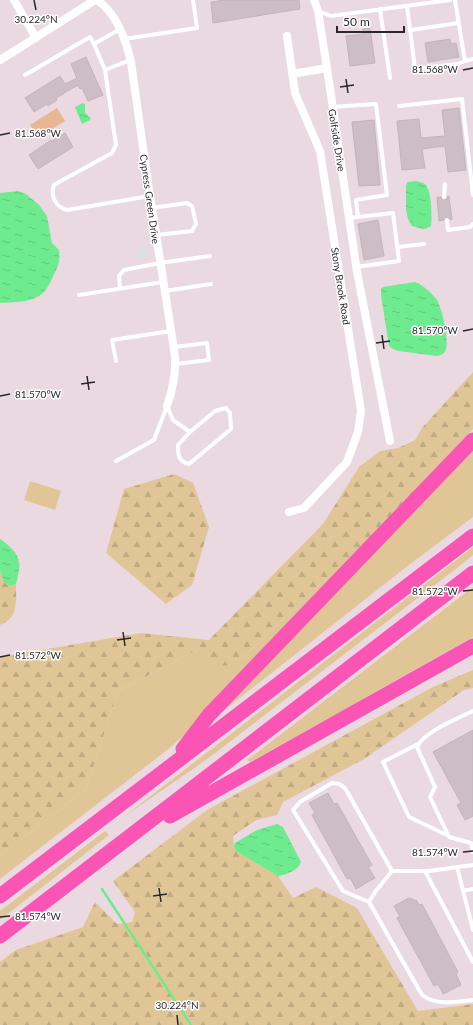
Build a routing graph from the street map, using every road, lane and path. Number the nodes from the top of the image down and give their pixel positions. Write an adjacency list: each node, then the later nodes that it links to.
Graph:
1 (14, 0): 14 (street)
2 (96, 0): 11 (street, Cypress Green Drive); 14 (street)
3 (193, 0): 15 (lane)
4 (314, 0): 9 (street, Golfside Drive)
5 (450, 0): 7 (lane)
6 (455, 0): 10 (lane)
7 (407, 6): 8 (lane); 12 (lane)
8 (380, 9): 9 (lane); 25 (lane)
9 (318, 11): 21 (street, Golfside Drive)
10 (458, 23): 12 (lane); 20 (lane)
11 (120, 29): 15 (street, Cypress Green Drive); 16 (lane)
12 (411, 30): 20 (lane)
13 (287, 36): 23 (street, Stony Brook Road)
14 (36, 38): 18 (street)
15 (124, 39): 19 (street, Cypress Green Drive)
16 (94, 44): 22 (lane); 24 (lane)
17 (473, 59): 20 (lane)
18 (0, 60)
19 (131, 60): 22 (lane); 32 (street, Cypress Green Drive)
20 (465, 61)
21 (327, 68): 23 (street); 27 (street, Golfside Drive)
22 (105, 70): 32 (lane)
23 (292, 74): 61 (street, Stony Brook Road)
24 (25, 75)
25 (390, 78)
26 (399, 106): 29 (lane)
27 (332, 107): 34 (lane); 35 (street, Golfside Drive)
28 (473, 138): 29 (lane)
29 (467, 139): 31 (lane)
30 (445, 184): 33 (lane)
31 (473, 195)
32 (150, 196): 36 (street, Cypress Green Drive)
33 (444, 197)
34 (356, 200): 35 (lane); 37 (lane)
35 (347, 201): 38 (street, Golfside Drive)
36 (152, 208): 41 (street, Cypress Green Drive); 41 (lane)
37 (358, 217): 38 (lane); 43 (lane)
38 (349, 218): 46 (street, Golfside Drive)
39 (447, 220): 40 (lane)
40 (473, 224)
41 (156, 235): 45 (street, Cypress Green Drive)
42 (424, 244): 43 (lane)
43 (398, 247): 46 (lane)
44 (210, 256): 45 (lane)
45 (160, 263): 47 (street, Cypress Green Drive); 49 (lane)
46 (356, 267): 59 (street, Golfside Drive)
47 (163, 282): 49 (lane); 50 (street, Cypress Green Drive)
48 (211, 284): 50 (lane)
49 (120, 289): 51 (lane)
50 (164, 291): 52 (street, Cypress Green Drive)
51 (79, 295)
52 (171, 331): 53 (street, Cypress Green Drive); 54 (lane)
53 (173, 347): 55 (street, Cypress Green Drive); 55 (lane)
54 (116, 361)
55 (175, 364): 56 (street, Cypress Green Drive)
56 (167, 406): 57 (lane); 60 (lane)
57 (190, 432): 57 (lane)
58 (473, 440): 67 (highway)
59 (390, 441)
60 (116, 461)
61 (289, 512)
62 (473, 536): 67 (highway)
63 (473, 574): 69 (highway)
64 (473, 646): 69 (highway)
65 (473, 711): 66 (lane)
66 (418, 744): 68 (lane); 68 (lane)
67 (171, 764): 78 (highway)
68 (449, 837): 70 (lane)
69 (125, 840): 82 (highway)
70 (472, 842): 71 (lane)
71 (473, 852)
72 (473, 865): 73 (lane)
73 (457, 867): 75 (lane); 77 (lane)
74 (392, 871): 75 (lane); 79 (lane); 79 (lane)
75 (425, 871): 83 (lane)
76 (473, 889): 77 (lane)
77 (463, 891): 80 (lane)
78 (0, 896)
79 (369, 902): 84 (lane)
80 (471, 915): 81 (lane)
81 (473, 930)
82 (0, 936)
83 (473, 962)
84 (473, 1000)

